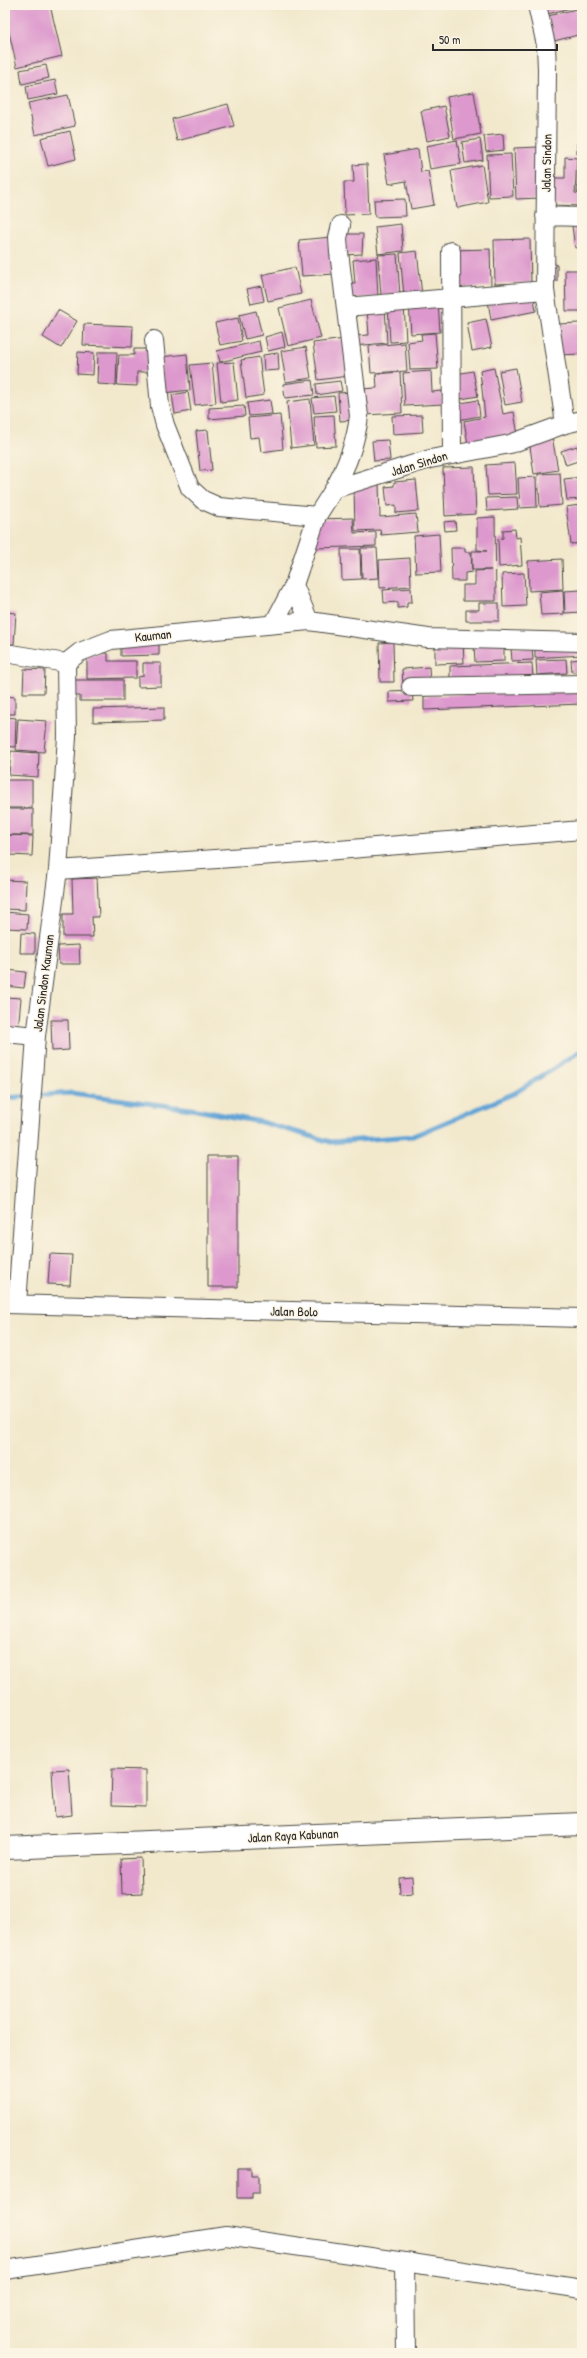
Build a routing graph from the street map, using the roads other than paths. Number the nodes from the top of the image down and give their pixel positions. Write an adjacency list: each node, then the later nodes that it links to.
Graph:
1 (537, 5): 2 (street, Jalan Sindon)
2 (545, 216): 3 (street); 6 (street, Jalan Sindon)
3 (582, 217)
4 (341, 225): 8 (street)
5 (451, 251): 7 (street, Jalan Sindon)
6 (545, 290): 7 (street); 11 (street, Jalan Sindon)
7 (451, 297): 8 (street); 12 (street, Jalan Sindon)
8 (346, 307): 13 (street)
9 (154, 340): 14 (street)
10 (582, 420): 11 (street)
11 (565, 424): 12 (street)
12 (452, 455): 13 (street, Jalan Sindon)
13 (334, 489): 14 (street)
14 (317, 516): 15 (street)
15 (294, 586): 16 (street); 17 (street)
16 (309, 621): 17 (street, Kauman); 18 (street)
17 (274, 623): 20 (street, Kauman)
18 (582, 642)
19 (5, 653): 20 (street)
20 (66, 663): 24 (street, Jalan Sindon Kauman)
21 (582, 684): 22 (street)
22 (411, 687)
23 (582, 830): 24 (street)
24 (58, 870): 26 (street, Jalan Sindon Kauman)
25 (5, 1033): 26 (street)
26 (36, 1036): 27 (street, Jalan Sindon Kauman)
27 (11, 1304): 28 (street, Jalan Bolo)
28 (582, 1318)
29 (582, 1824): 30 (street, Jalan Raya Kabunan)
30 (5, 1848)
31 (405, 2262): 32 (street); 33 (street); 34 (street)
32 (5, 2270)
33 (582, 2289)
34 (406, 2353)

